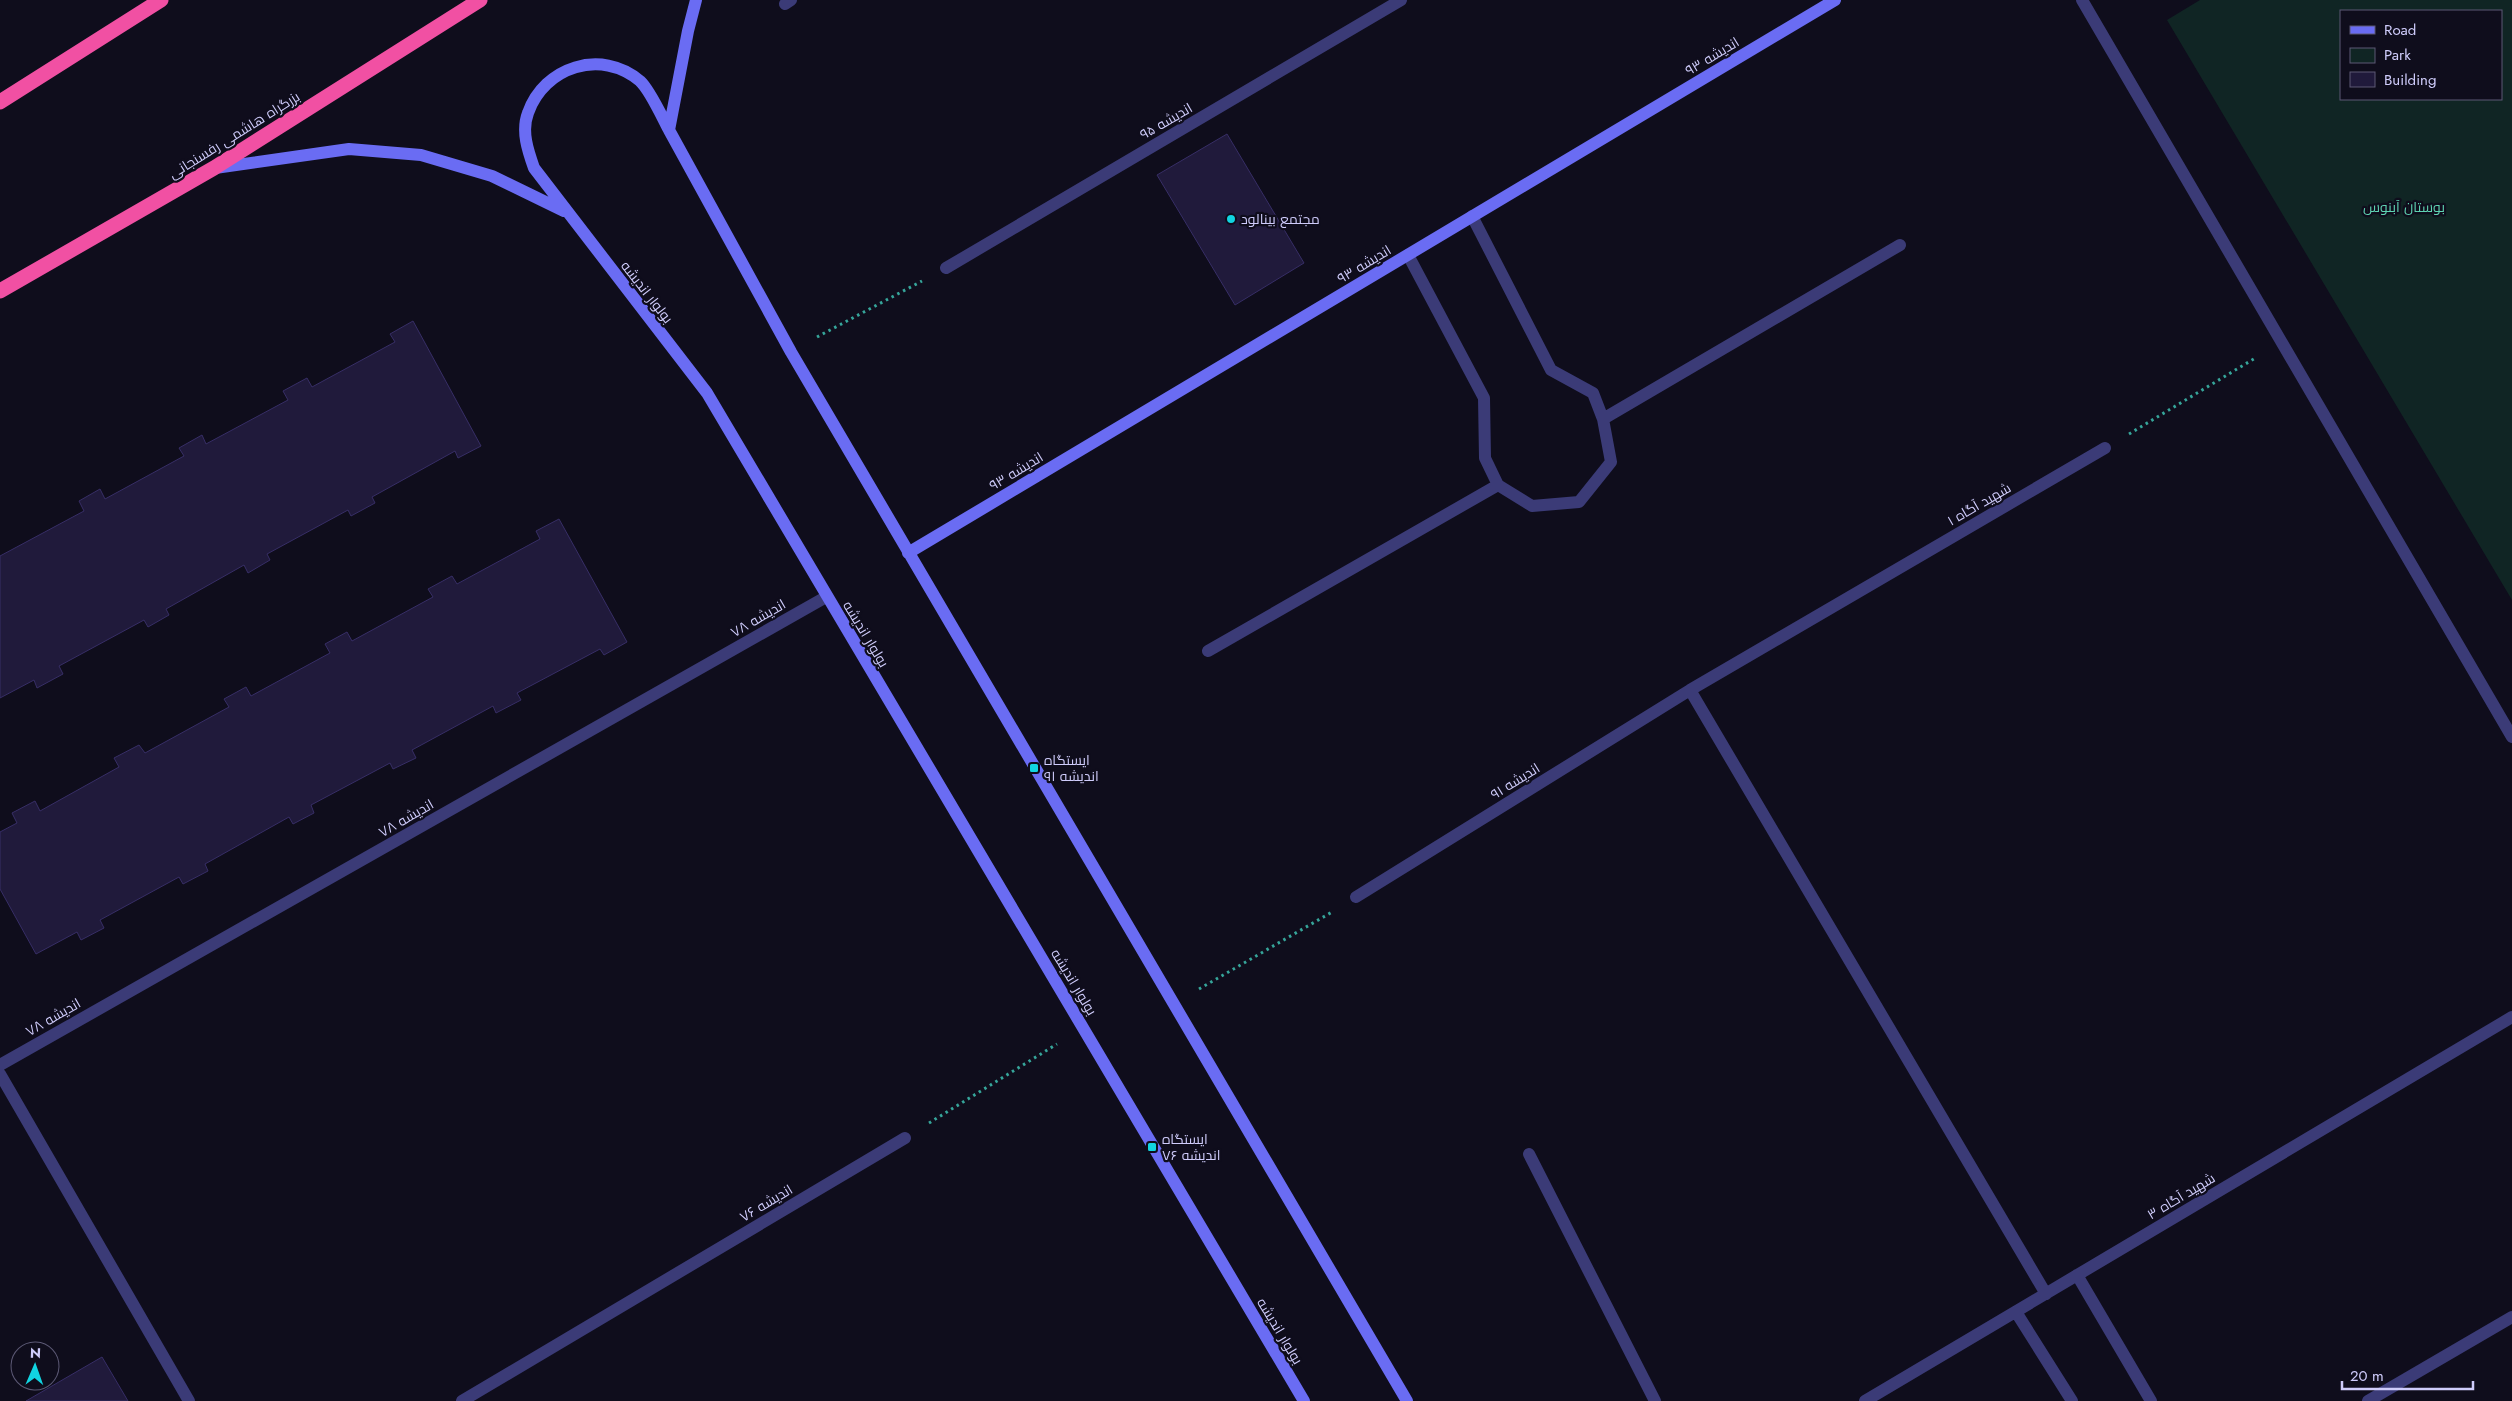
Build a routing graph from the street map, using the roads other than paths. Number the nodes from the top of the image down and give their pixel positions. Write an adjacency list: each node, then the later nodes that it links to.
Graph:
1 (162, 0): 7 (highway)
2 (480, 0): 9 (highway, بزرگراه هاشمی رفسنجانی)
3 (696, 0): 8 (main road)
4 (1401, 0): 14 (street, اندیشه ۹۵)
5 (1835, 0): 11 (main road, اندیشه ۹۳)
6 (2082, 0): 23 (street)
7 (0, 102)
8 (669, 130): 10 (main road); 19 (main road)
9 (214, 168): 10 (main road, بولوار اندیشه); 15 (highway, بزرگراه هاشمی رفسنجانی)
10 (567, 213): 20 (main road, بولوار اندیشه)
11 (1472, 216): 13 (main road, اندیشه ۹۳); 16 (street)
12 (1900, 245): 16 (street)
13 (1408, 255): 18 (street); 19 (main road, اندیشه ۹۳)
14 (946, 268)
15 (0, 291)
16 (1603, 419): 18 (street)
17 (2105, 448): 22 (street, شهید آگاه ۱)
18 (1498, 485): 21 (street)
19 (908, 553): 37 (main road)
20 (826, 597): 26 (street, اندیشه ۷۸); 36 (main road, بولوار اندیشه)
21 (1208, 651)
22 (1690, 690): 24 (street, اندیشه ۹۱); 31 (street)
23 (2512, 737)
24 (1356, 897)
25 (2512, 1017): 30 (street, شهید آگاه ۳)
26 (0, 1065)
27 (0, 1074): 34 (street)
28 (905, 1138): 35 (street, اندیشه ۷۶)
29 (1529, 1154): 38 (street)
30 (2077, 1275): 31 (street, شهید آگاه ۳); 41 (street)
31 (2046, 1294): 32 (street, شهید آگاه ۳)
32 (2016, 1312): 39 (street, شهید آگاه ۳); 40 (street)
33 (2512, 1317): 42 (street)
34 (189, 1401)
35 (462, 1401)
36 (1304, 1401)
37 (1407, 1401)
38 (1655, 1401)
39 (1865, 1401)
40 (2072, 1401)
41 (2152, 1401)
42 (2368, 1401)

